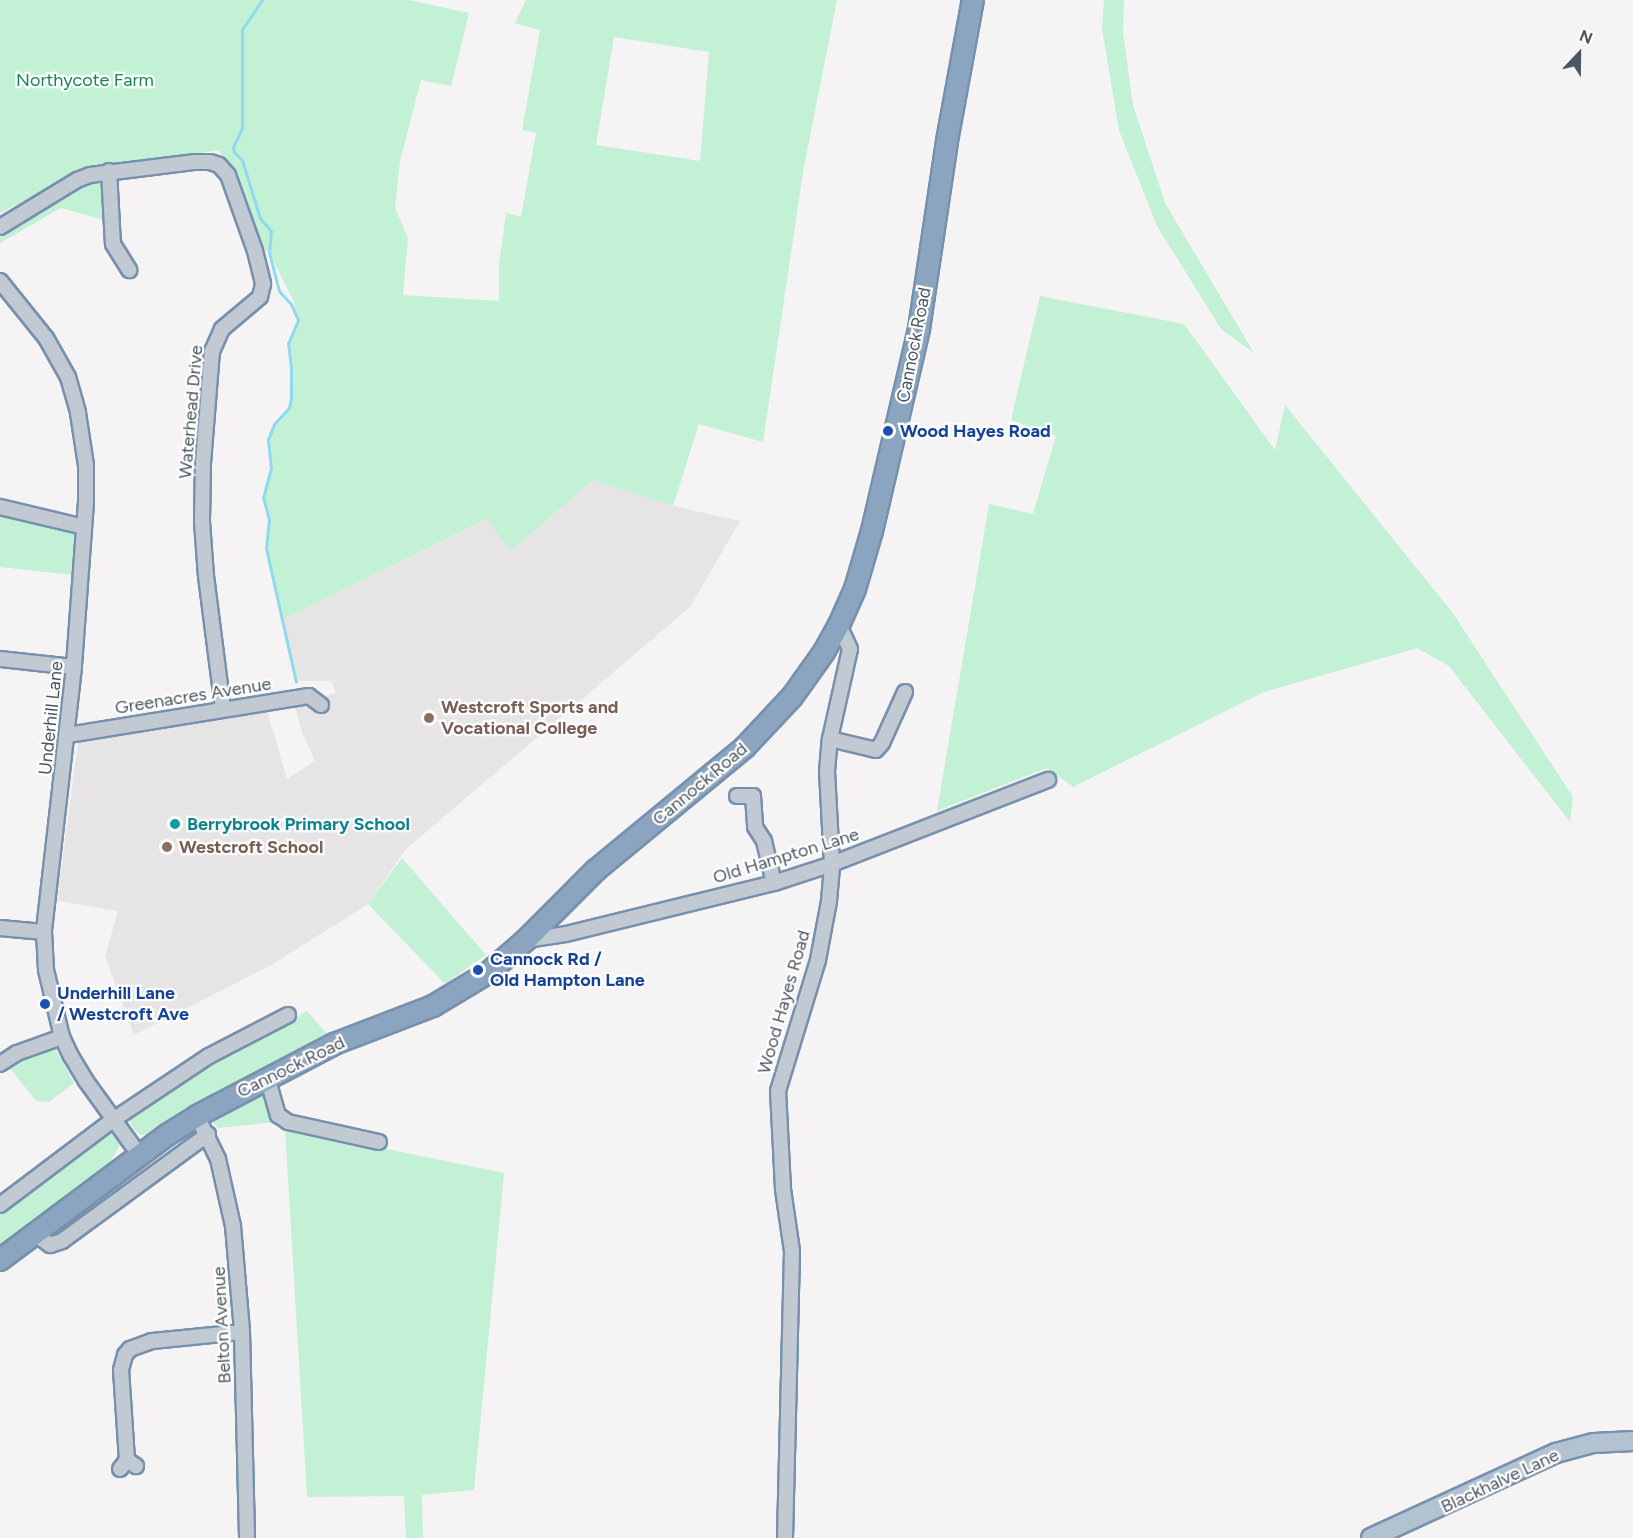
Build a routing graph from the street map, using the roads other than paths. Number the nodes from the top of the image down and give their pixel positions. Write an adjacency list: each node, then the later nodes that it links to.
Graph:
1 (974, 0): 8 (highway, Cannock Road)
2 (109, 171): 3 (street, Waterhead Drive); 4 (street); 13 (street, Waterhead Drive)
3 (0, 227)
4 (129, 270)
5 (0, 281): 7 (street, Underhill Lane)
6 (0, 507): 7 (street)
7 (84, 527): 10 (street, Underhill Lane)
8 (839, 625): 15 (street, Wood Hayes Road); 22 (highway, Cannock Road)
9 (0, 659): 10 (street)
10 (74, 667): 14 (street, Underhill Lane)
11 (905, 692): 15 (street)
12 (321, 705): 13 (street, Greenacres Avenue)
13 (223, 709): 14 (street, Greenacres Avenue)
14 (68, 735): 21 (street, Underhill Lane)
15 (830, 739): 18 (street, Wood Hayes Road)
16 (1048, 780): 18 (street, Old Hampton Lane)
17 (737, 796): 19 (street)
18 (832, 864): 19 (street, Old Hampton Lane); 39 (street, Wood Hayes Road)
19 (774, 882): 22 (street, Old Hampton Lane)
20 (0, 928): 21 (street)
21 (44, 932): 24 (street, Underhill Lane)
22 (526, 940): 26 (highway, Cannock Road)
23 (288, 1015): 28 (street)
24 (62, 1037): 25 (street); 28 (street, Underhill Lane)
25 (0, 1064)
26 (267, 1077): 27 (highway, Cannock Road); 30 (street)
27 (197, 1116): 29 (street, Belton Avenue); 31 (highway, Cannock Road)
28 (113, 1120): 31 (street, Underhill Lane); 32 (street)
29 (208, 1134): 33 (street); 35 (street, Belton Avenue)
30 (379, 1142)
31 (140, 1156): 33 (highway, Cannock Road)
32 (0, 1205)
33 (35, 1234): 34 (highway, Cannock Road)
34 (0, 1260)
35 (242, 1332): 37 (street); 38 (street, Belton Avenue)
36 (1633, 1441): 40 (main road, Blackhalve Lane)
37 (127, 1465)
38 (247, 1538)
39 (785, 1538)
40 (1371, 1538)

